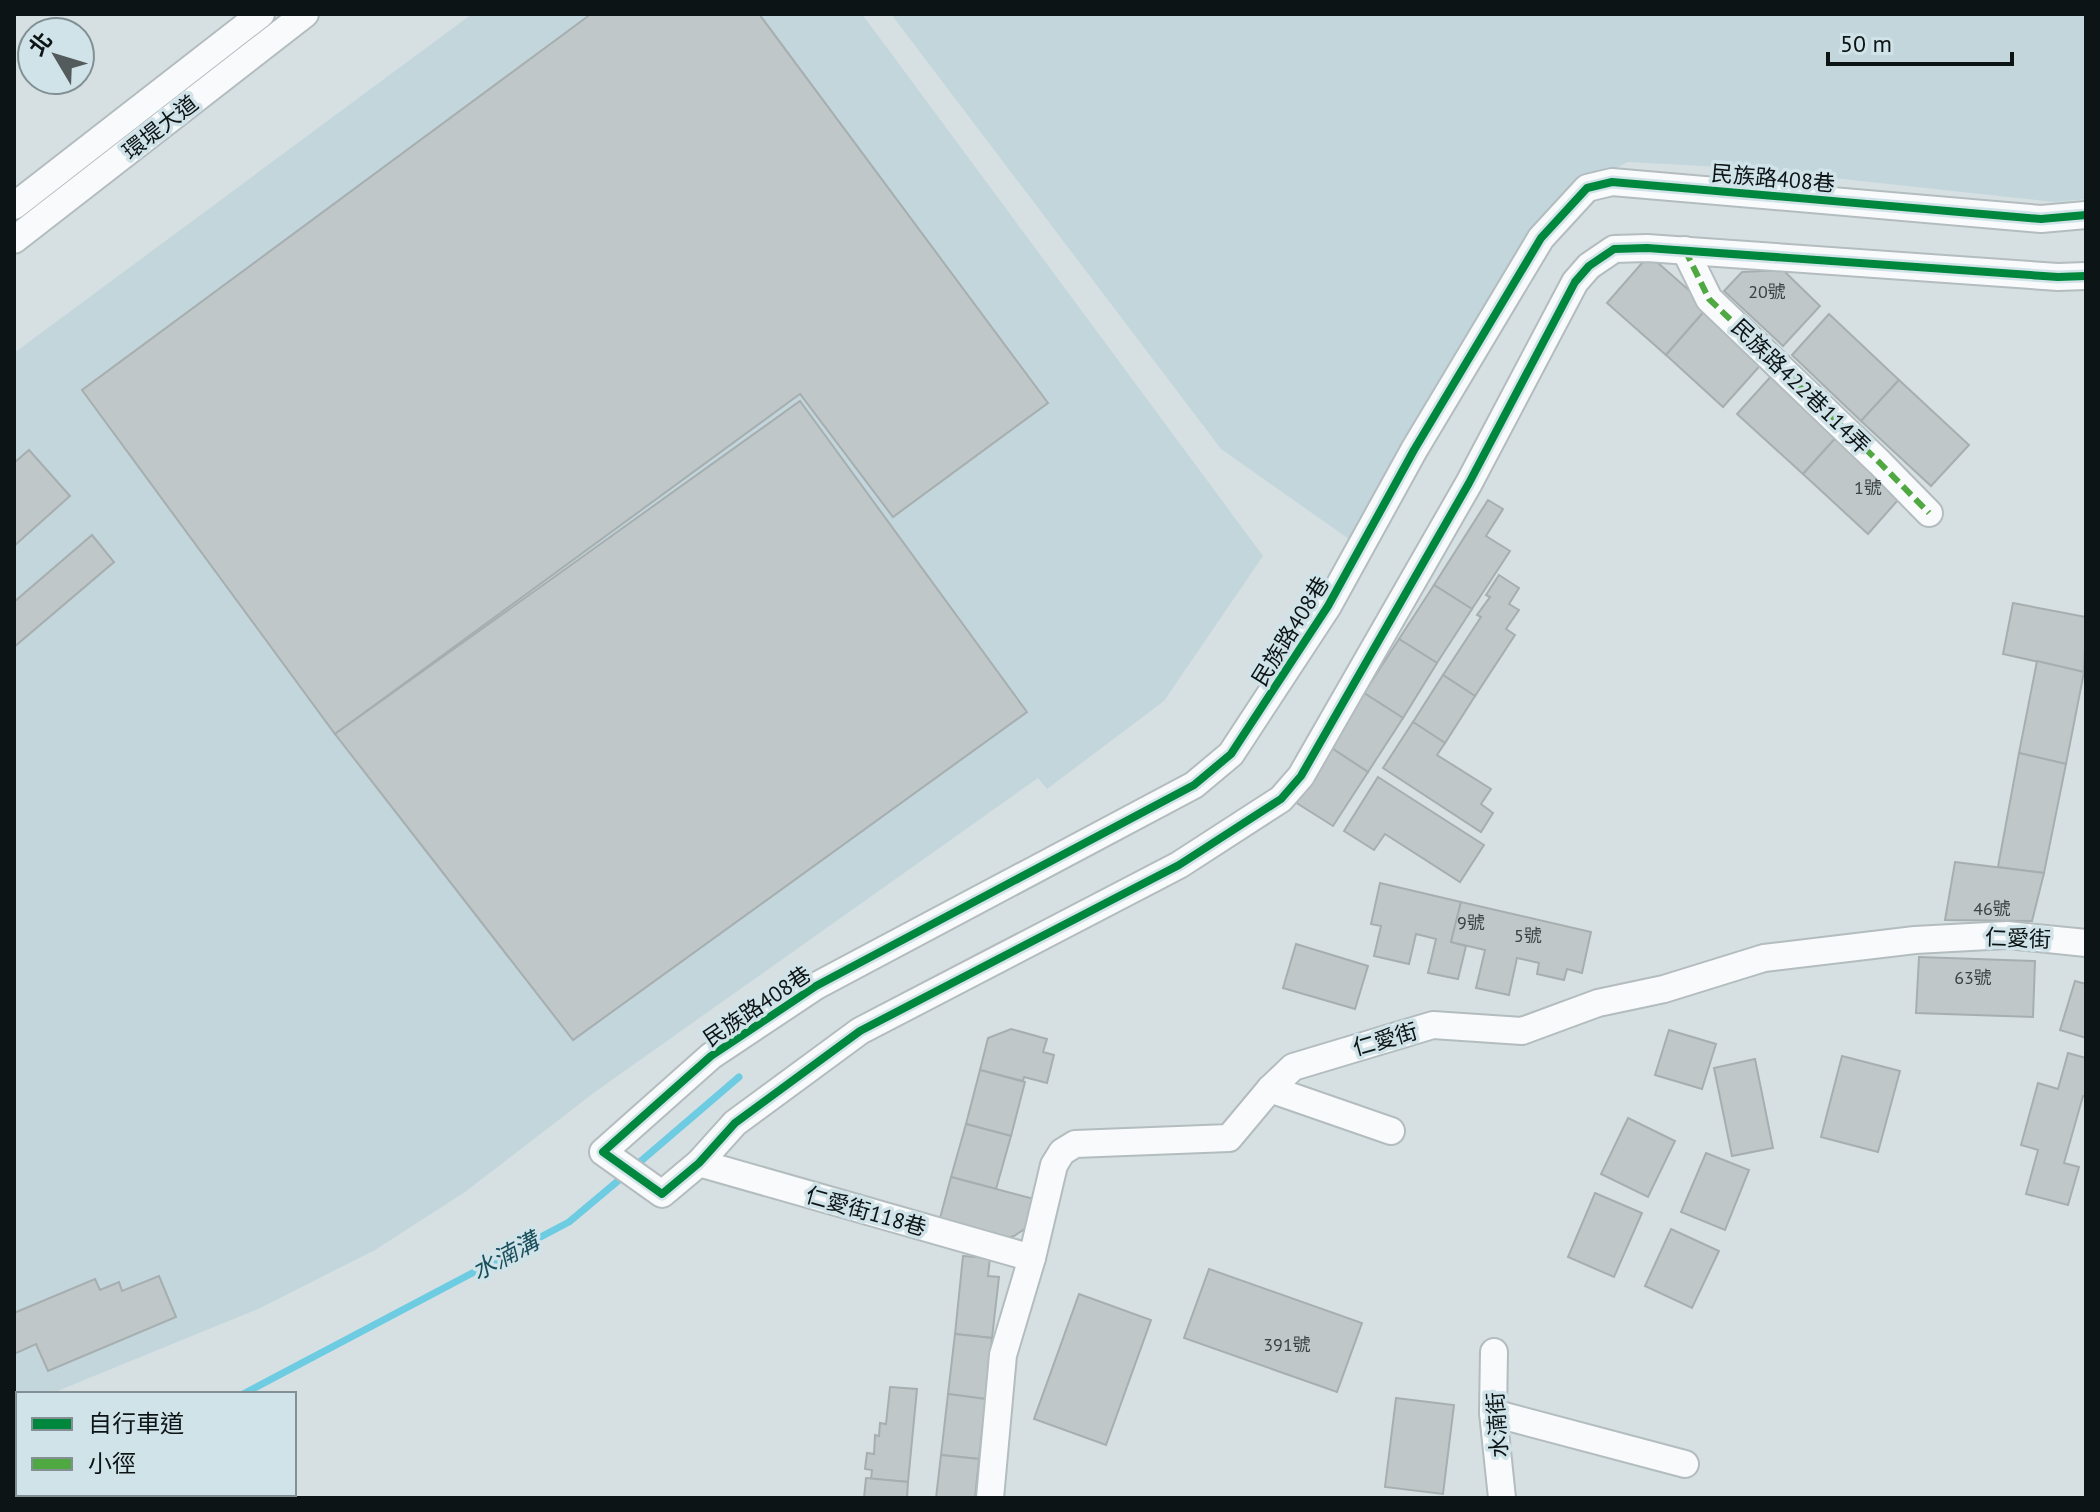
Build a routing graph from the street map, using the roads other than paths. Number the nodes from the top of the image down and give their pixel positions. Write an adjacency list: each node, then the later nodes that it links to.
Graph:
1 (261, 14): 3 (street, 環堤大道)
2 (305, 14): 5 (street, 環堤大道)
3 (14, 206)
4 (2086, 215): 12 (street, 民族路408巷)
5 (14, 240)
6 (1685, 250): 7 (street, 民族路408巷); 8 (street, 民族路422巷114弄); 12 (street, 民族路408巷)
7 (2086, 276)
8 (1929, 513)
9 (2086, 943): 10 (street, 仁愛街)
10 (1270, 1089): 11 (street); 13 (street, 仁愛街)
11 (1391, 1131)
12 (699, 1163): 13 (street, 仁愛街118巷)
13 (1032, 1258): 17 (street, 仁愛街)
14 (1494, 1352): 15 (street, 水湳街)
15 (1493, 1413): 16 (street); 18 (street, 水湳街)
16 (1685, 1464)
17 (990, 1498)
18 (1502, 1498)

